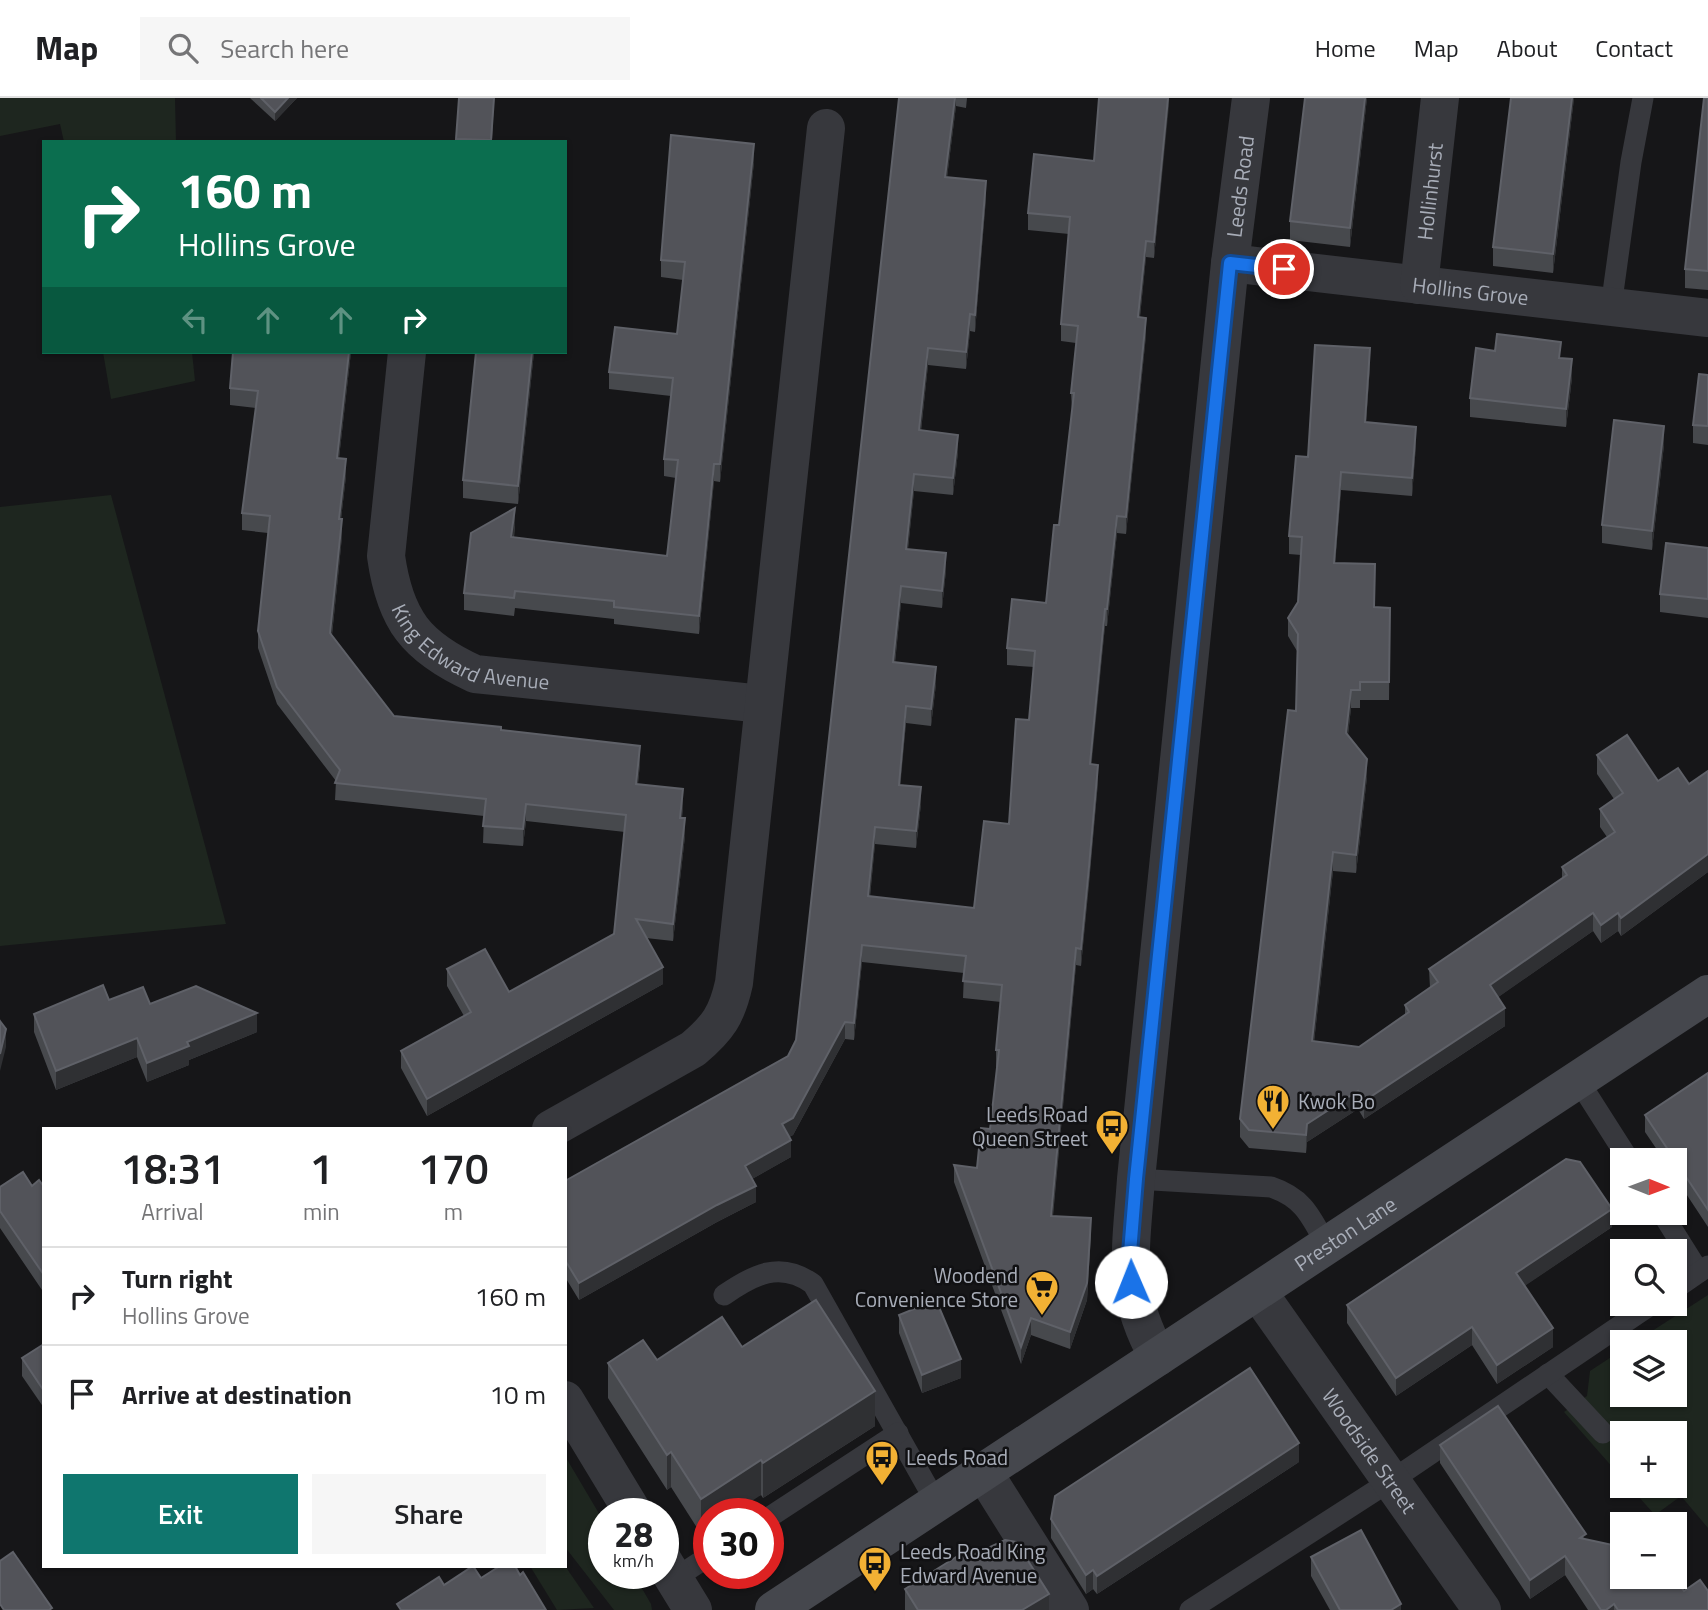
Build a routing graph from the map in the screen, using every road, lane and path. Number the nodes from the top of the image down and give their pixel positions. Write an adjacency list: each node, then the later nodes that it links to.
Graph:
1 (1251, 98): 5 (street, Leeds Road)
2 (1440, 98): 6 (street, Hollinhurst)
3 (1643, 98): 7 (lane)
4 (826, 128): 10 (street)
5 (1230, 263): 6 (street, Hollins Grove); 15 (street, Leeds Road)
6 (1419, 285): 7 (street, Hollins Grove)
7 (1611, 307): 8 (street, Hollins Grove)
8 (1708, 318)
9 (407, 354): 10 (street, King Edward Avenue)
10 (763, 704): 13 (street)
11 (1708, 994): 12 (street, Preston Lane)
12 (1578, 1080): 14 (lane); 17 (street, Preston Lane)
13 (555, 1127)
14 (1621, 1148)
15 (1136, 1179): 17 (lane); 23 (street, Leeds Road)
16 (1671, 1225): 18 (lane)
17 (1326, 1247): 20 (street, Preston Lane)
18 (1704, 1269): 19 (lane)
19 (1687, 1281)
20 (1258, 1292): 23 (street, Preston Lane); 29 (street, Woodside Street)
21 (724, 1295): 26 (lane)
22 (1634, 1316): 24 (lane)
23 (1158, 1357): 28 (street, Preston Lane)
24 (1548, 1374): 27 (lane); 29 (lane)
25 (567, 1403): 30 (street)
26 (898, 1433): 31 (lane); 32 (lane)
27 (1603, 1433)
28 (984, 1473): 31 (street); 36 (street)
29 (1392, 1480): 37 (lane); 38 (street, Woodside Street)
30 (624, 1498)
31 (937, 1504): 35 (street)
32 (784, 1508)
33 (693, 1570): 34 (lane)
34 (679, 1581)
35 (774, 1610)
36 (1070, 1610)
37 (1190, 1610)
38 (1482, 1610)

